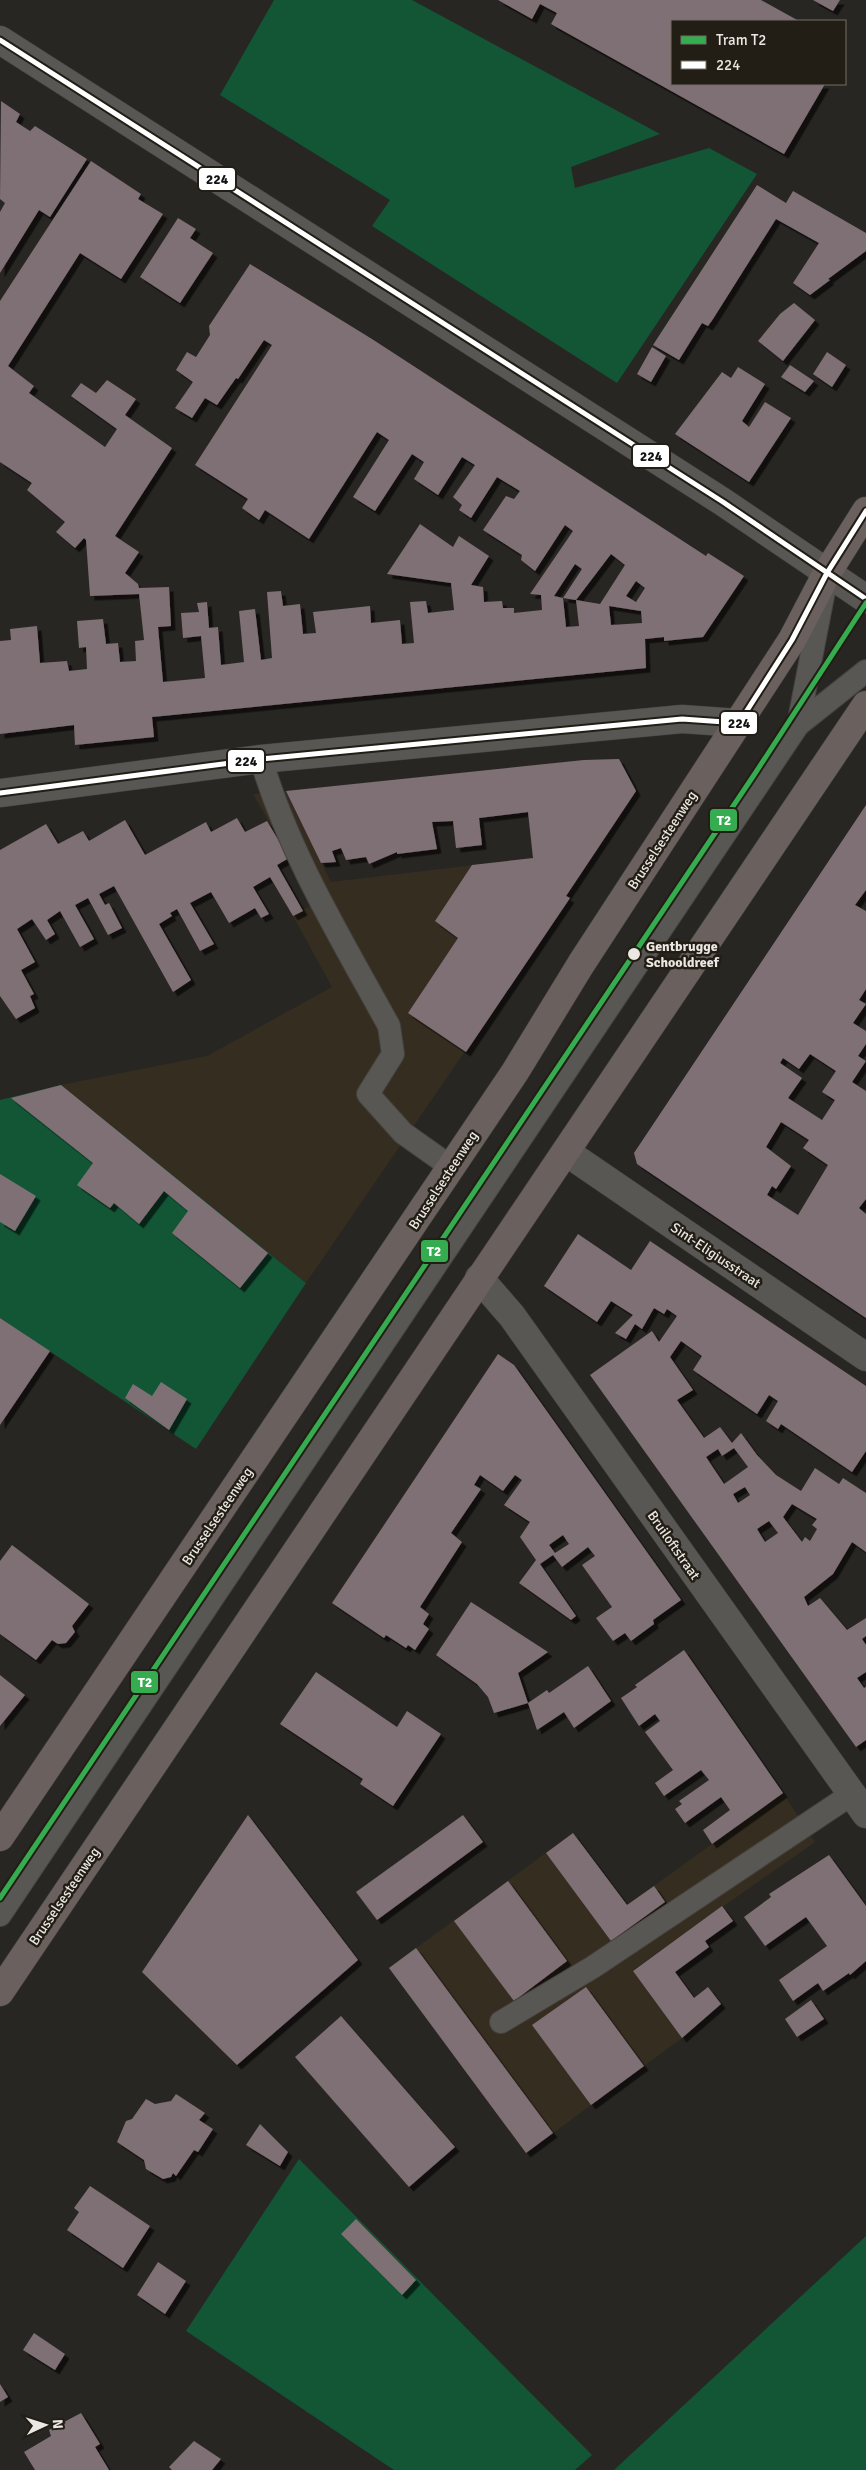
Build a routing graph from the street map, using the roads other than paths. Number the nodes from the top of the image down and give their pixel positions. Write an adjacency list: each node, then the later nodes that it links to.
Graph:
1 (0, 40): 3 (street)
2 (866, 511): 3 (main road, Brusselsesteenweg)
3 (827, 573): 4 (street); 7 (main road, Brusselsesteenweg); 8 (lane)
4 (866, 598)
5 (866, 671): 8 (lane)
6 (866, 705): 11 (main road, Brusselsesteenweg)
7 (739, 723): 9 (street); 12 (main road, Brusselsesteenweg)
8 (798, 725): 17 (lane)
9 (261, 759): 10 (street); 12 (lane)
10 (0, 793)
11 (566, 1152): 13 (main road, Brusselsesteenweg); 14 (street, Sint-Eligiusstraat)
12 (451, 1167): 16 (main road, Brusselsesteenweg)
13 (479, 1278): 15 (street, Bruiloftstraat); 18 (main road, Brusselsesteenweg)
14 (866, 1357)
15 (859, 1804): 19 (lane)
16 (0, 1837)
17 (0, 1916)
18 (0, 1992)
19 (502, 2022)

